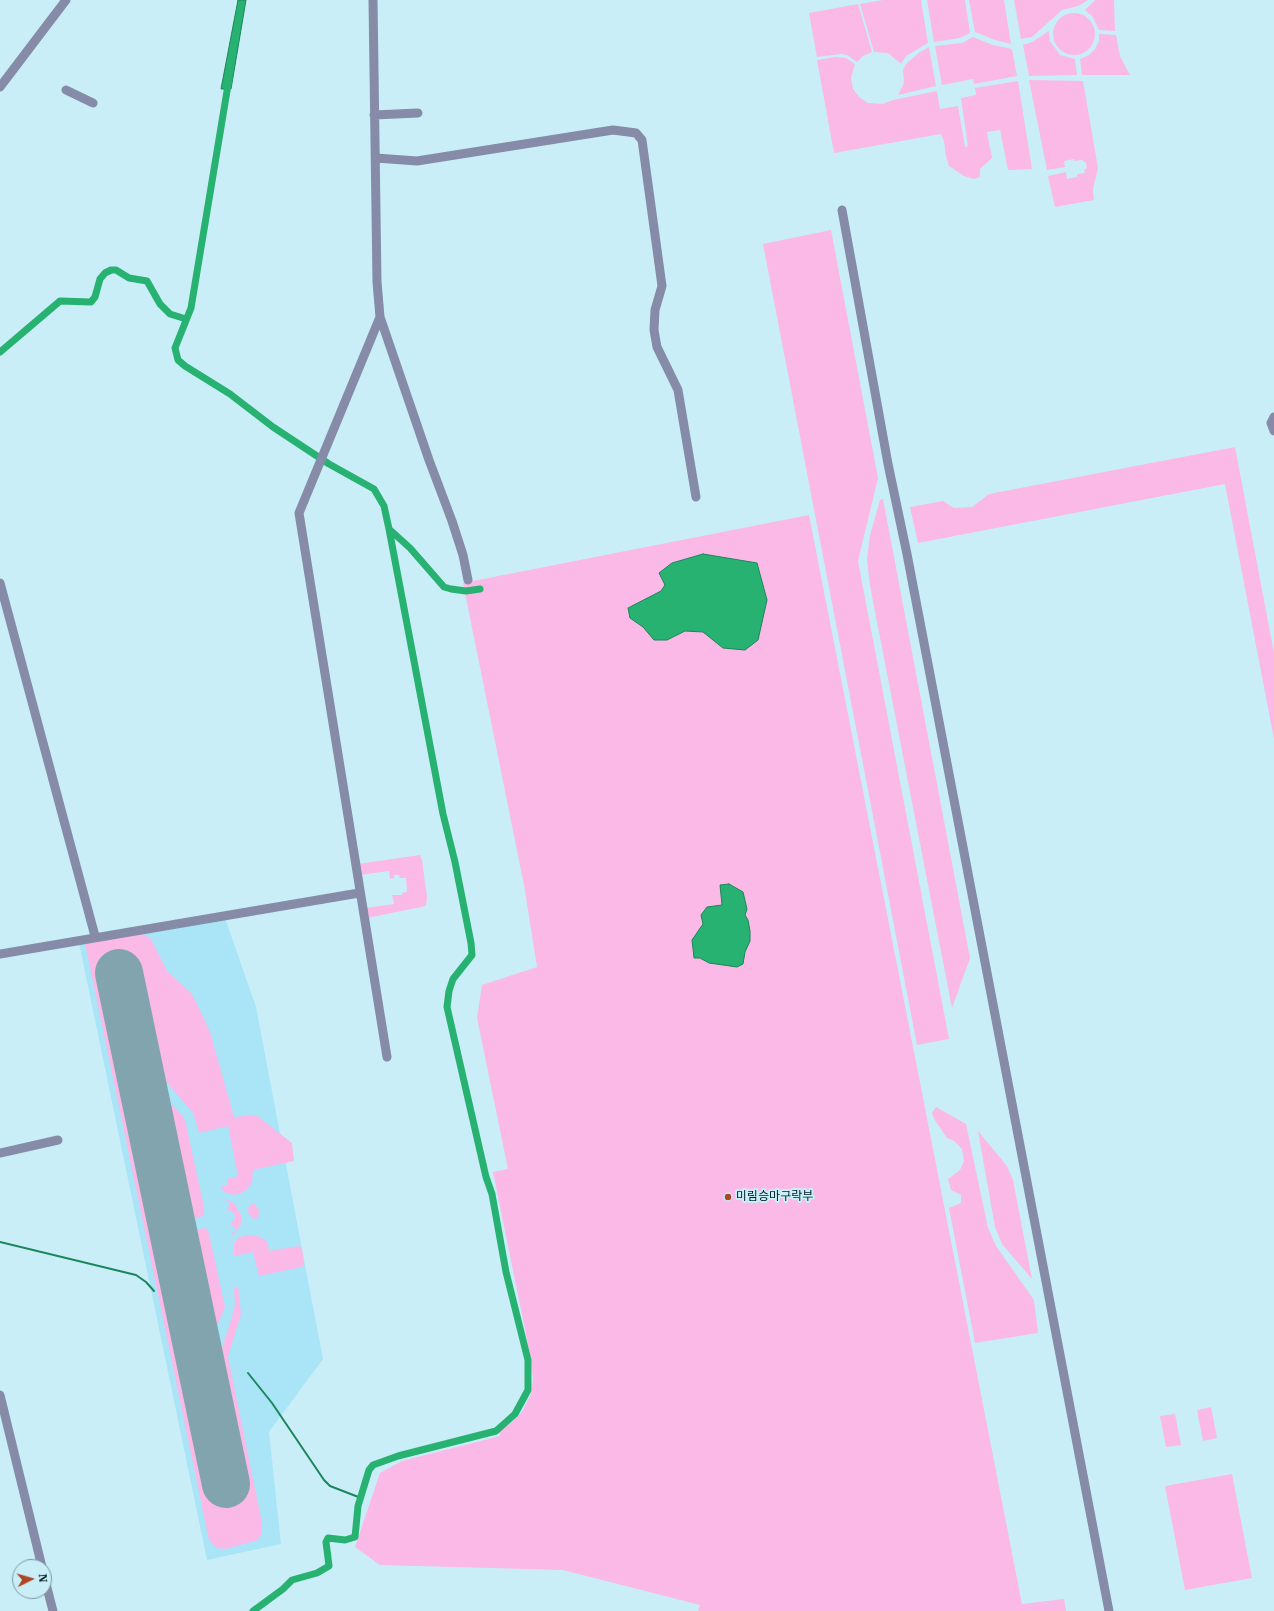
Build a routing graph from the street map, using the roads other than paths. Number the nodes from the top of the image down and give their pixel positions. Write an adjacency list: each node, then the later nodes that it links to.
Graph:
1 (66, 0): 3 (street)
2 (374, 0): 7 (street)
3 (0, 88)
4 (66, 90): 5 (street)
5 (93, 103)
6 (418, 113): 7 (street)
7 (374, 115): 8 (street)
8 (376, 158): 10 (street); 13 (street)
9 (842, 210): 26 (street)
10 (380, 317): 14 (street); 16 (street)
11 (1274, 417): 12 (street)
12 (1274, 431)
13 (696, 497)
14 (468, 580)
15 (0, 583): 17 (street)
16 (359, 892): 17 (street); 19 (street)
17 (95, 936): 18 (street)
18 (0, 954)
19 (387, 1057)
20 (58, 1140): 21 (street)
21 (0, 1153)
22 (0, 1395): 23 (street)
23 (40, 1559)
24 (50, 1599): 25 (street)
25 (53, 1611)
26 (1109, 1611)

